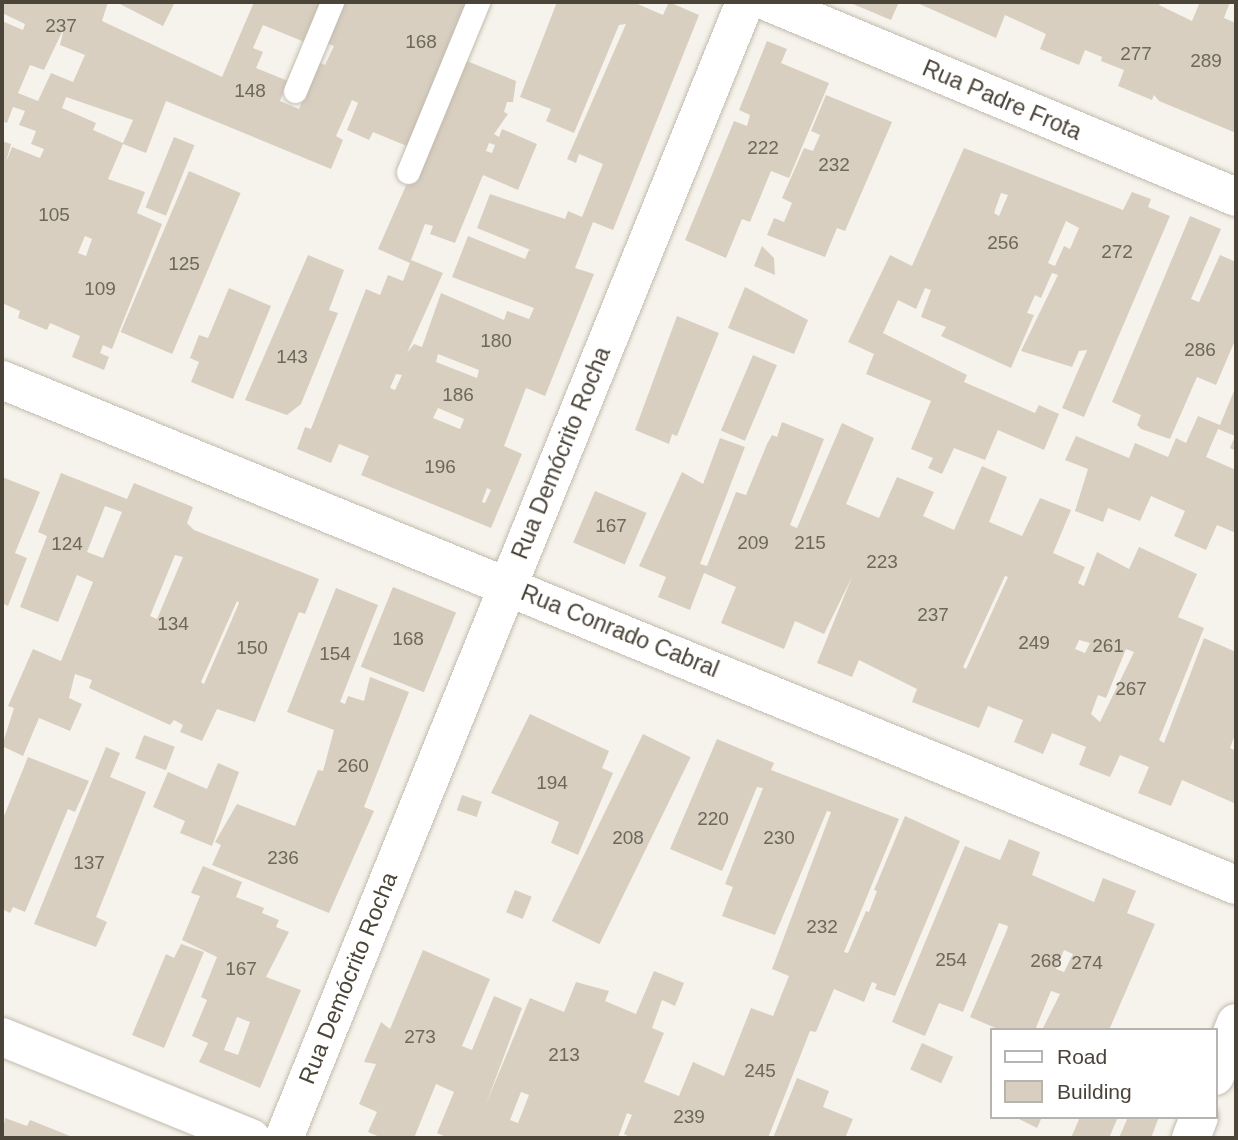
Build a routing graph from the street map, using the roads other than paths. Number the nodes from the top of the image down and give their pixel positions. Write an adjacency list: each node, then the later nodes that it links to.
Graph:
1 (332, 2): 5 (lane)
2 (478, 2): 6 (lane)
3 (746, 2): 9 (street, Rua Demócrito Rocha)
4 (768, 2): 7 (street, Rua Padre Frota)
5 (295, 91)
6 (408, 172)
7 (1236, 197)
8 (2, 380): 9 (street, Rua Conrado Cabral)
9 (506, 585): 10 (street, Rua Conrado Cabral); 16 (street, Rua Demócrito Rocha)
10 (1236, 885)
11 (1236, 1023): 13 (street)
12 (2, 1038): 15 (street)
13 (1217, 1071)
14 (1198, 1119): 17 (street)
15 (251, 1138)
16 (284, 1138)
17 (1191, 1138)

